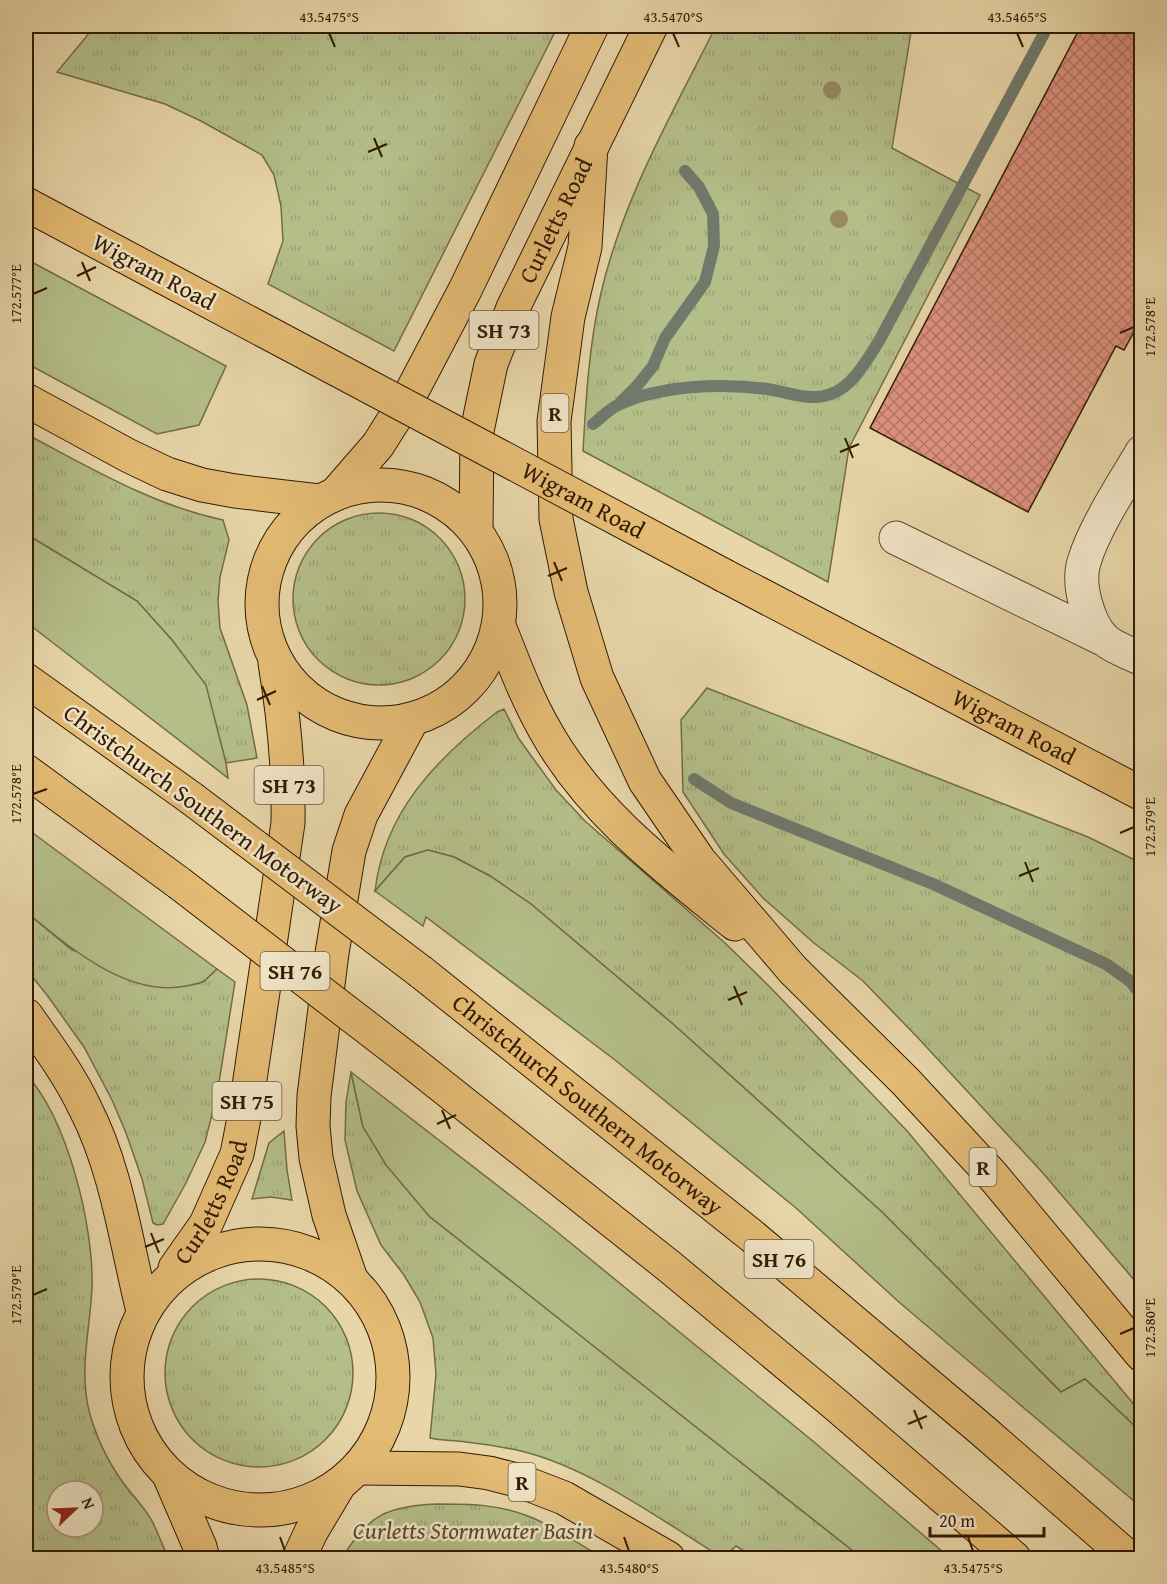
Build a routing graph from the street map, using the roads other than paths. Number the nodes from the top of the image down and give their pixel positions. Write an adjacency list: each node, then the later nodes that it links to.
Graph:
1 (592, 26): 7 (main road, SH 73)
2 (651, 26): 3 (main road, Curletts Road / SH 73)
3 (591, 146): 8 (main road, Curletts Road / SH 73); 19 (main road, R)
4 (26, 204): 17 (main road, Wigram Road, bridge)
5 (26, 400): 7 (main road)
6 (1139, 464): 11 (street)
7 (328, 496): 8 (main road); 12 (main road, SH 73)
8 (476, 531): 10 (main road, SH 73)
9 (896, 538): 11 (street)
10 (499, 626): 15 (main road, SH 73); 19 (main road)
11 (1105, 640): 13 (street)
12 (274, 659): 15 (main road); 18 (main road, Curletts Road / SH 73)
13 (1142, 659)
14 (26, 680): 31 (main road, Christchurch Southern Motorway / SH 76, bridge)
15 (412, 720): 22 (main road, SH 75)
16 (26, 771): 30 (main road, SH 76, bridge)
17 (1142, 794)
18 (276, 910): 21 (main road, Curletts Road / SH 75)
19 (793, 970): 24 (main road, R)
20 (26, 1015): 23 (main road)
21 (170, 1275): 22 (main road); 23 (main road, SH 75)
22 (351, 1279): 26 (main road, SH 75)
23 (143, 1311): 25 (main road, SH 75)
24 (1142, 1355)
25 (169, 1475): 26 (main road, R); 27 (main road, SH 75)
26 (348, 1477): 28 (main road, SH 75); 29 (main road, R)
27 (203, 1558)
28 (300, 1558)
29 (668, 1558)
30 (1014, 1558)
31 (1129, 1558)

